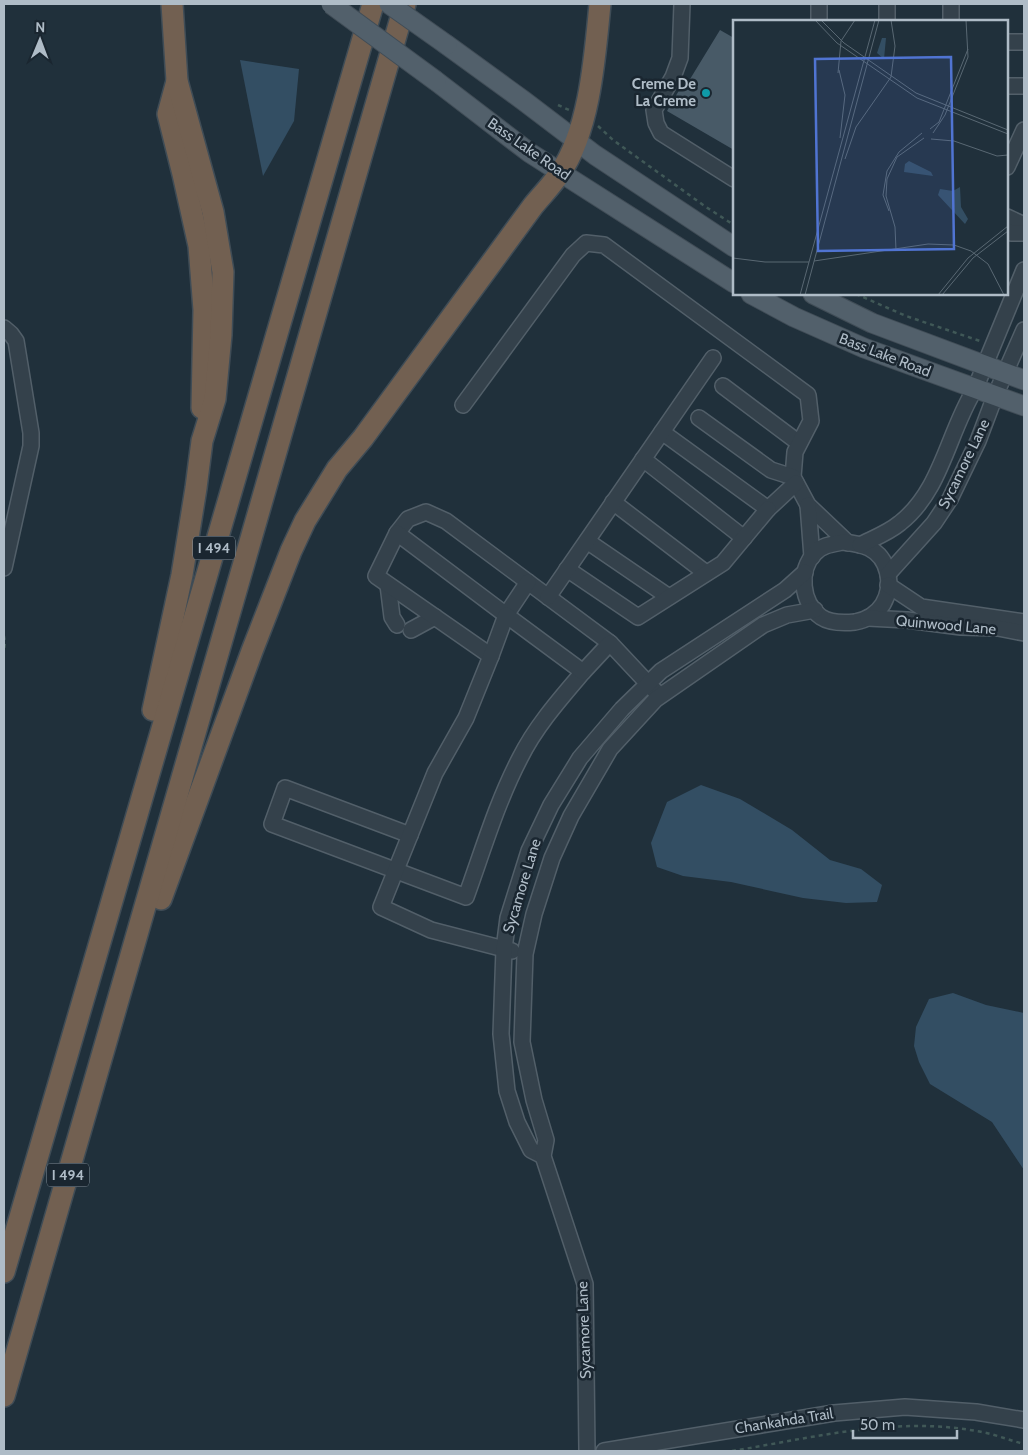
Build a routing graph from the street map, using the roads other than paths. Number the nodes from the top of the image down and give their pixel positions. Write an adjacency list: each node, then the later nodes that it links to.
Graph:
1 (172, 4): 77 (highway)
2 (331, 4): 21 (main road, Bass Lake Road, bridge)
3 (373, 4): 77 (highway, I 494)
4 (389, 4): 19 (main road, bridge)
5 (406, 4): 79 (highway, I 494)
6 (600, 4): 19 (highway)
7 (682, 4): 22 (street)
8 (819, 4): 11 (street)
9 (887, 4): 12 (street)
10 (951, 4): 13 (street)
11 (820, 20)
12 (887, 20)
13 (951, 20)
14 (1008, 42): 15 (street)
15 (1024, 42)
16 (1008, 86): 17 (street)
17 (1024, 86)
18 (1024, 130): 20 (street)
19 (577, 141): 21 (highway); 26 (main road)
20 (1008, 164)
21 (561, 172): 28 (main road, Bass Lake Road); 79 (highway)
22 (733, 178)
23 (1008, 217): 25 (street)
24 (1008, 232): 25 (street)
25 (1024, 232)
26 (733, 246)
27 (1024, 270): 34 (street, Sycamore Lane)
28 (733, 283)
29 (753, 295): 38 (main road, Bass Lake Road)
30 (814, 295): 34 (main road, Bass Lake Road)
31 (4, 328): 55 (street)
32 (1024, 330): 35 (street, Sycamore Lane)
33 (713, 358): 43 (street)
34 (984, 365): 35 (main road, Bass Lake Road); 38 (street, Sycamore Lane)
35 (1005, 373): 36 (main road, Bass Lake Road); 39 (street, Sycamore Lane)
36 (1024, 380)
37 (723, 386): 44 (street)
38 (975, 389): 39 (main road, Bass Lake Road); 53 (street, Sycamore Lane)
39 (995, 396): 41 (main road, Bass Lake Road); 59 (street, Sycamore Lane)
40 (463, 404): 44 (street)
41 (1024, 406)
42 (699, 418): 46 (street)
43 (662, 432): 45 (street); 49 (street)
44 (799, 443): 46 (street)
45 (643, 459): 47 (street); 51 (street)
46 (795, 480): 48 (street); 49 (street)
47 (613, 502): 52 (street); 58 (street)
48 (808, 505): 53 (street); 54 (street)
49 (768, 509): 51 (street)
50 (397, 533): 60 (street); 61 (street); 65 (street)
51 (744, 538): 58 (street)
52 (586, 541): 56 (street); 63 (street)
53 (854, 544): 54 (street); 59 (street)
54 (812, 558): 57 (street)
55 (4, 568)
56 (567, 569): 62 (street); 63 (street)
57 (805, 572): 64 (street); 73 (street, Sycamore Lane)
58 (706, 573): 63 (street)
59 (888, 580): 67 (street); 68 (street, Quinwood Lane)
60 (528, 582): 62 (street); 65 (street)
61 (388, 585): 66 (street); 66 (street)
62 (548, 597): 70 (street)
63 (670, 597)
64 (815, 610): 67 (street); 74 (street, Sycamore Lane)
65 (506, 615): 71 (street); 72 (street)
66 (435, 617): 71 (street)
67 (868, 618): 69 (street, Quinwood Lane)
68 (1024, 622)
69 (1024, 633)
70 (610, 643): 72 (street); 73 (street)
71 (492, 656): 75 (street)
72 (583, 672): 76 (street)
73 (649, 683): 74 (street); 78 (street, Sycamore Lane)
74 (660, 696): 80 (street, Sycamore Lane)
75 (410, 835): 76 (street); 76 (street)
76 (396, 870): 78 (street)
77 (101, 934): 82 (highway, I 494)
78 (504, 949): 80 (street); 81 (street, Sycamore Lane)
79 (132, 954): 83 (highway, I 494)
80 (526, 954): 81 (street, Sycamore Lane)
81 (543, 1156): 85 (street, Sycamore Lane)
82 (4, 1272)
83 (4, 1396)
84 (1024, 1420): 86 (street, Chankahda Trail)
85 (586, 1451)
86 (604, 1451)

